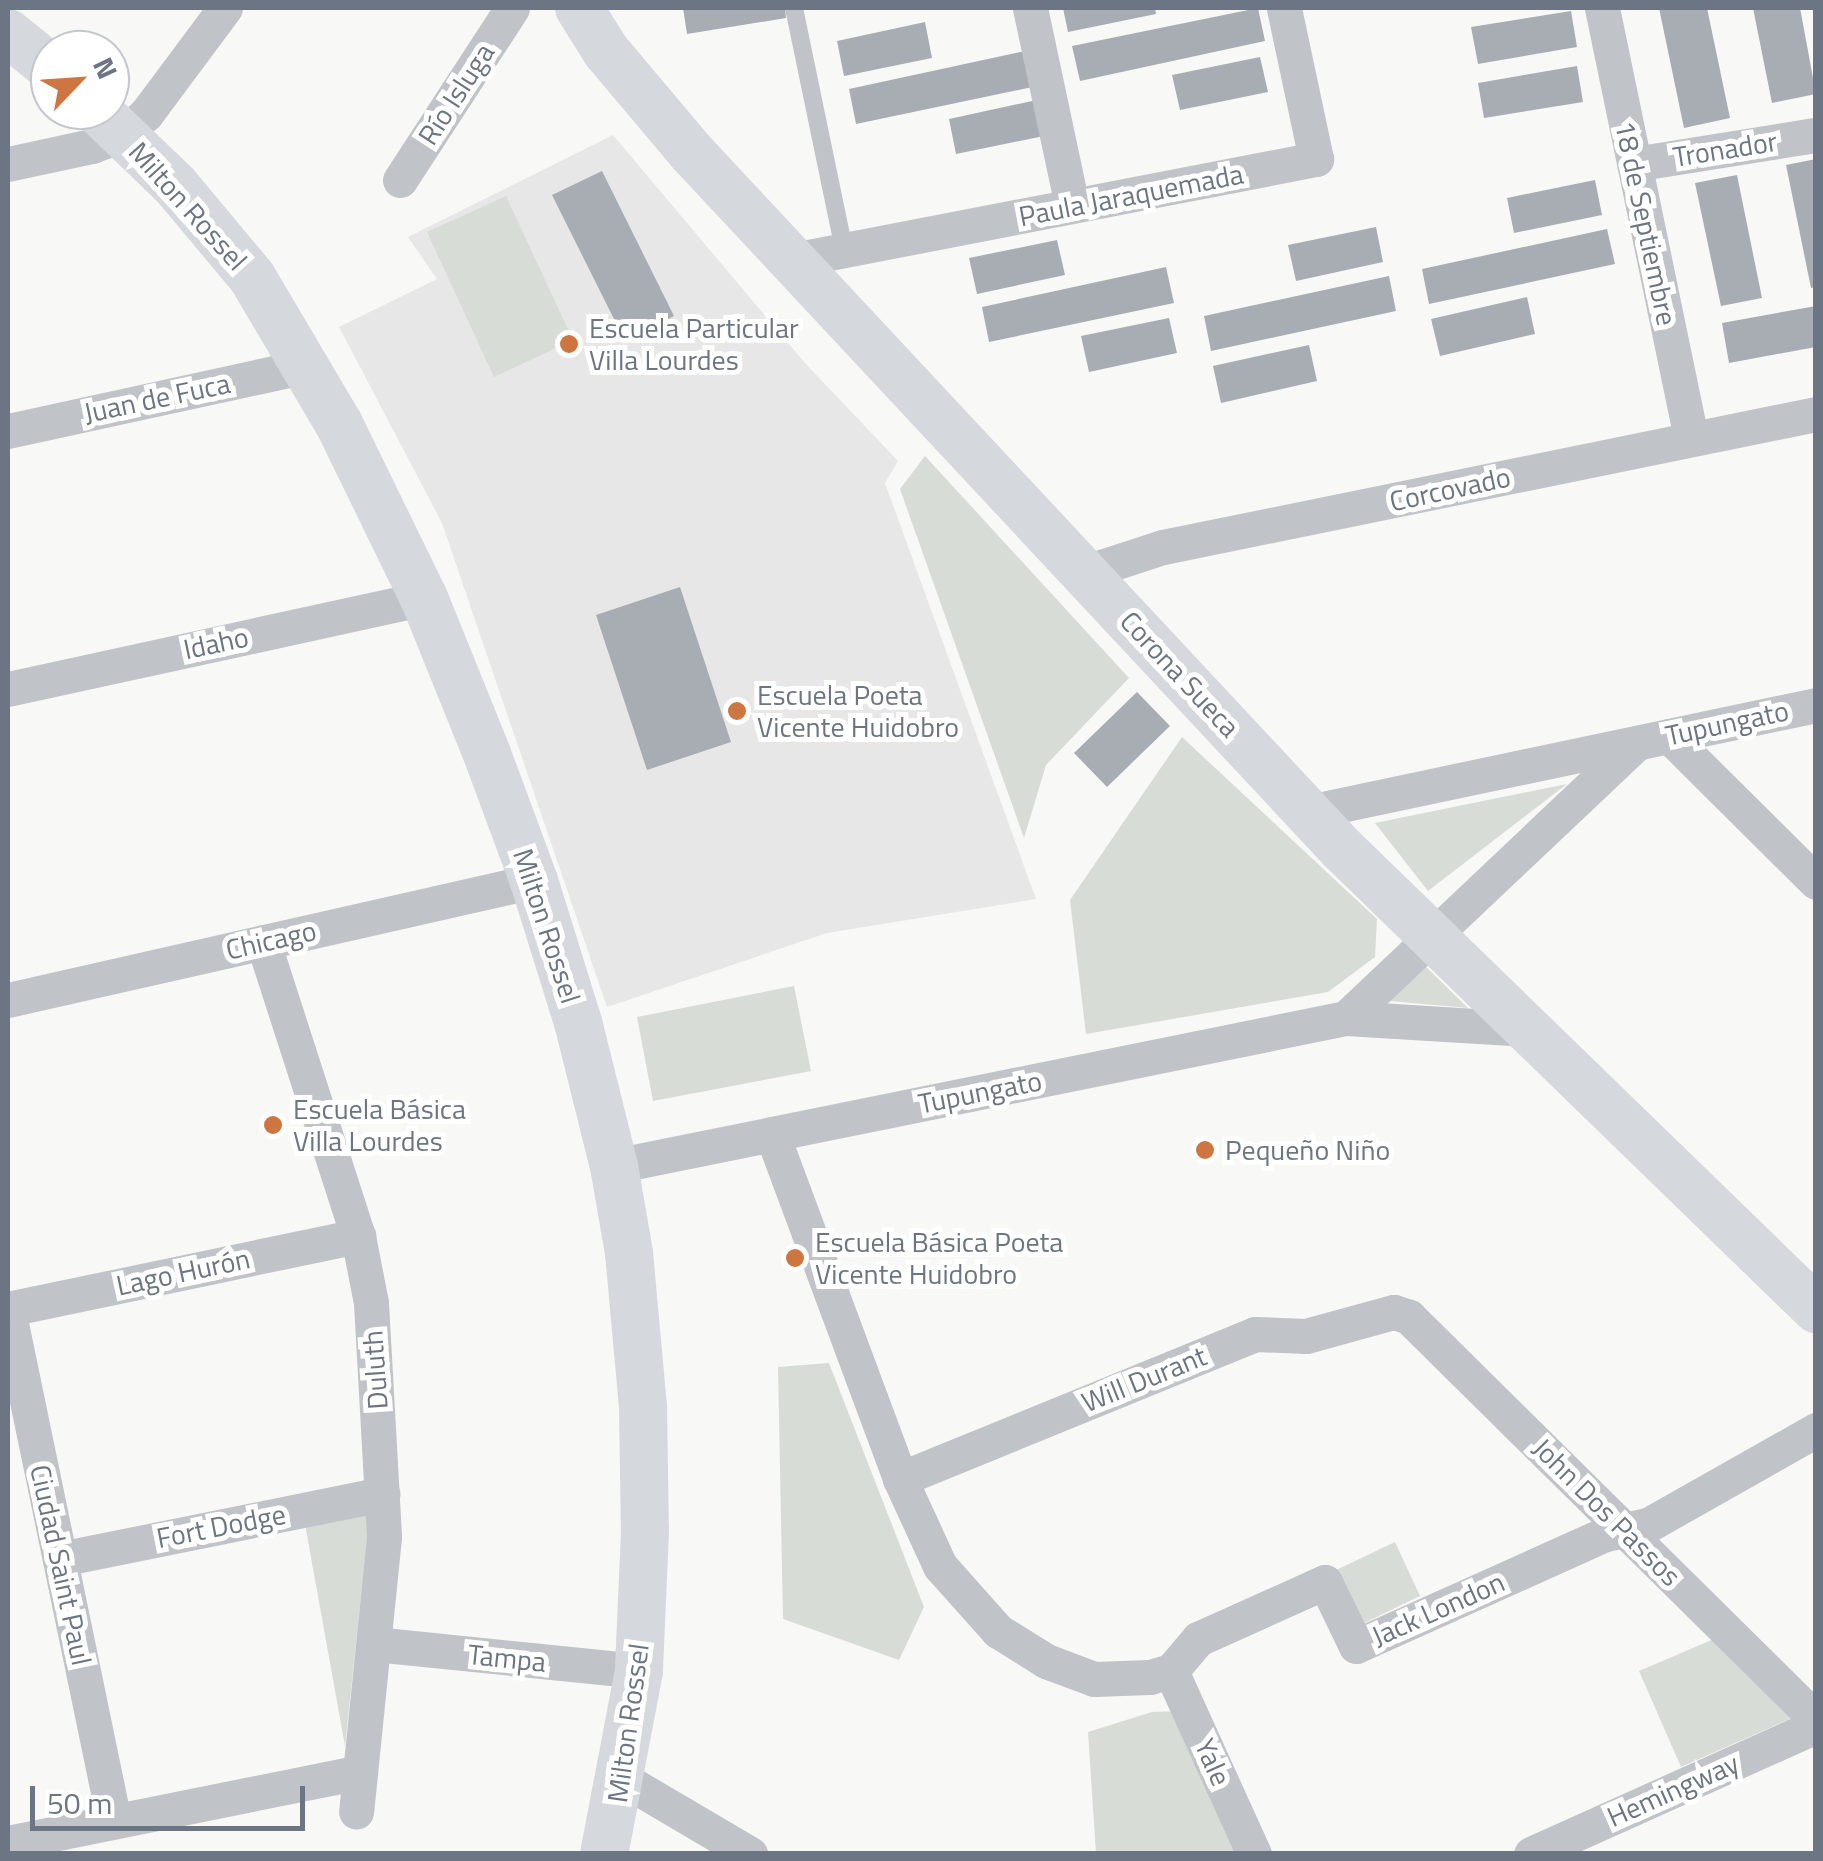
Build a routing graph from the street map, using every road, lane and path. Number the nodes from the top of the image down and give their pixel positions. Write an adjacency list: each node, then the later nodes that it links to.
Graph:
1 (225, 8): 10 (street)
2 (512, 8): 16 (street, Río Isluga)
3 (578, 8): 19 (street, Corona Sueca)
4 (794, 8): 18 (lane)
5 (1030, 8): 17 (street)
6 (1284, 8): 17 (street, Paula Jaraquemada)
7 (1602, 8): 15 (street, 18 de Septiembre)
8 (8, 33): 9 (street)
9 (30, 51)
10 (130, 118)
11 (104, 130): 14 (street)
12 (118, 130): 20 (street, Milton Rossel)
13 (1816, 135): 15 (street, Tronador)
14 (8, 164)
15 (1634, 164): 23 (street, 18 de Septiembre)
16 (400, 180)
17 (1072, 206): 18 (street, Paula Jaraquemada)
18 (844, 250): 19 (street, Paula Jaraquemada)
19 (792, 260): 24 (street, Corona Sueca)
20 (307, 366): 22 (street, Juan de Fuca); 25 (street, Milton Rossel)
21 (1816, 414): 23 (street, Corcovado)
22 (8, 431)
23 (1691, 439): 24 (street, Corcovado)
24 (1086, 572): 29 (street, Corona Sueca)
25 (424, 598): 26 (street, Idaho); 31 (street, Milton Rossel)
26 (8, 689)
27 (1816, 705): 28 (street, Tupungato)
28 (1654, 739): 29 (street, Tupungato); 30 (street); 32 (street, Tupungato)
29 (1308, 812): 32 (street, Corona Sueca)
30 (1813, 876)
31 (534, 881): 33 (street, Chicago); 38 (street, Milton Rossel)
32 (1428, 936): 35 (street, Tupungato); 36 (street, Corona Sueca)
33 (263, 942): 34 (street, Chicago); 39 (street, Duluth)
34 (8, 1000)
35 (1346, 1018): 36 (street, Tupungato); 37 (street, Tupungato)
36 (1524, 1029): 41 (street, Corona Sueca)
37 (772, 1134): 38 (street, Tupungato); 44 (street)
38 (614, 1166): 49 (street, Milton Rossel)
39 (358, 1236): 40 (street, Lago Hurón); 45 (street, Duluth)
40 (8, 1308): 47 (street, Ciudad Saint Paul)
41 (1816, 1309)
42 (1394, 1312): 44 (street, Will Durant); 46 (street, John Dos Passos)
43 (1816, 1430): 46 (street, Jack London)
44 (900, 1479): 50 (street)
45 (384, 1494): 47 (street, Fort Dodge); 48 (street, Duluth)
46 (1626, 1530): 50 (street, Jack London); 51 (street, John Dos Passos)
47 (60, 1559): 55 (street, Ciudad Saint Paul)
48 (374, 1644): 49 (street, Tampa); 52 (street, Duluth)
49 (639, 1671): 53 (street, Milton Rossel)
50 (1171, 1671): 59 (street, Yale)
51 (1816, 1723): 60 (street, Hemingway)
52 (360, 1772): 54 (street, Duluth); 55 (street)
53 (622, 1778): 57 (street, Milton Rossel); 58 (street)
54 (356, 1812)
55 (114, 1821): 56 (street)
56 (8, 1843)
57 (604, 1854)
58 (750, 1854)
59 (1254, 1854)
60 (1530, 1854)

